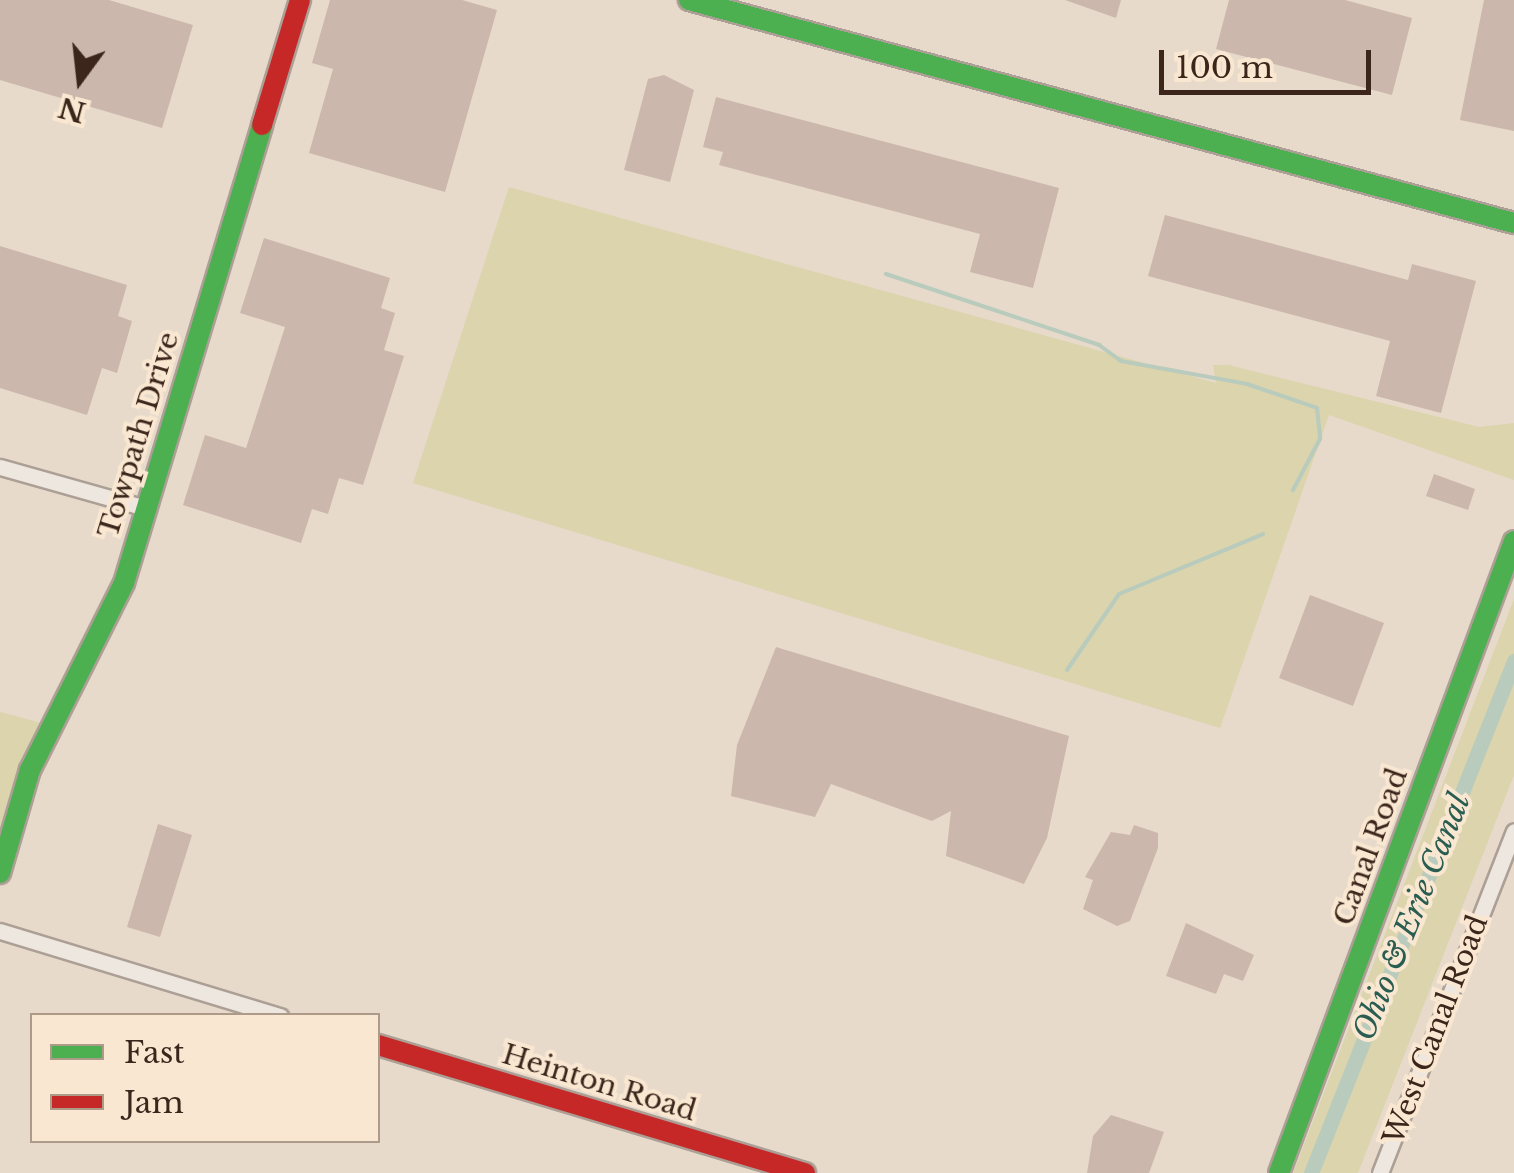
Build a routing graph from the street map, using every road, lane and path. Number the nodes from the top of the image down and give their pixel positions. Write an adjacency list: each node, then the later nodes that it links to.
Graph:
1 (300, 0): 5 (street, Towpath Drive)
2 (689, 0): 3 (street)
3 (1514, 223)
4 (0, 467): 5 (street)
5 (146, 508): 8 (street, Towpath Drive)
6 (1514, 540): 13 (street, Canal Road)
7 (1514, 831): 14 (street, West Canal Road)
8 (0, 873)
9 (0, 932): 10 (street)
10 (270, 1013)
11 (380, 1046): 12 (street, Heinton Road)
12 (805, 1173)
13 (1279, 1173)
14 (1380, 1173)

